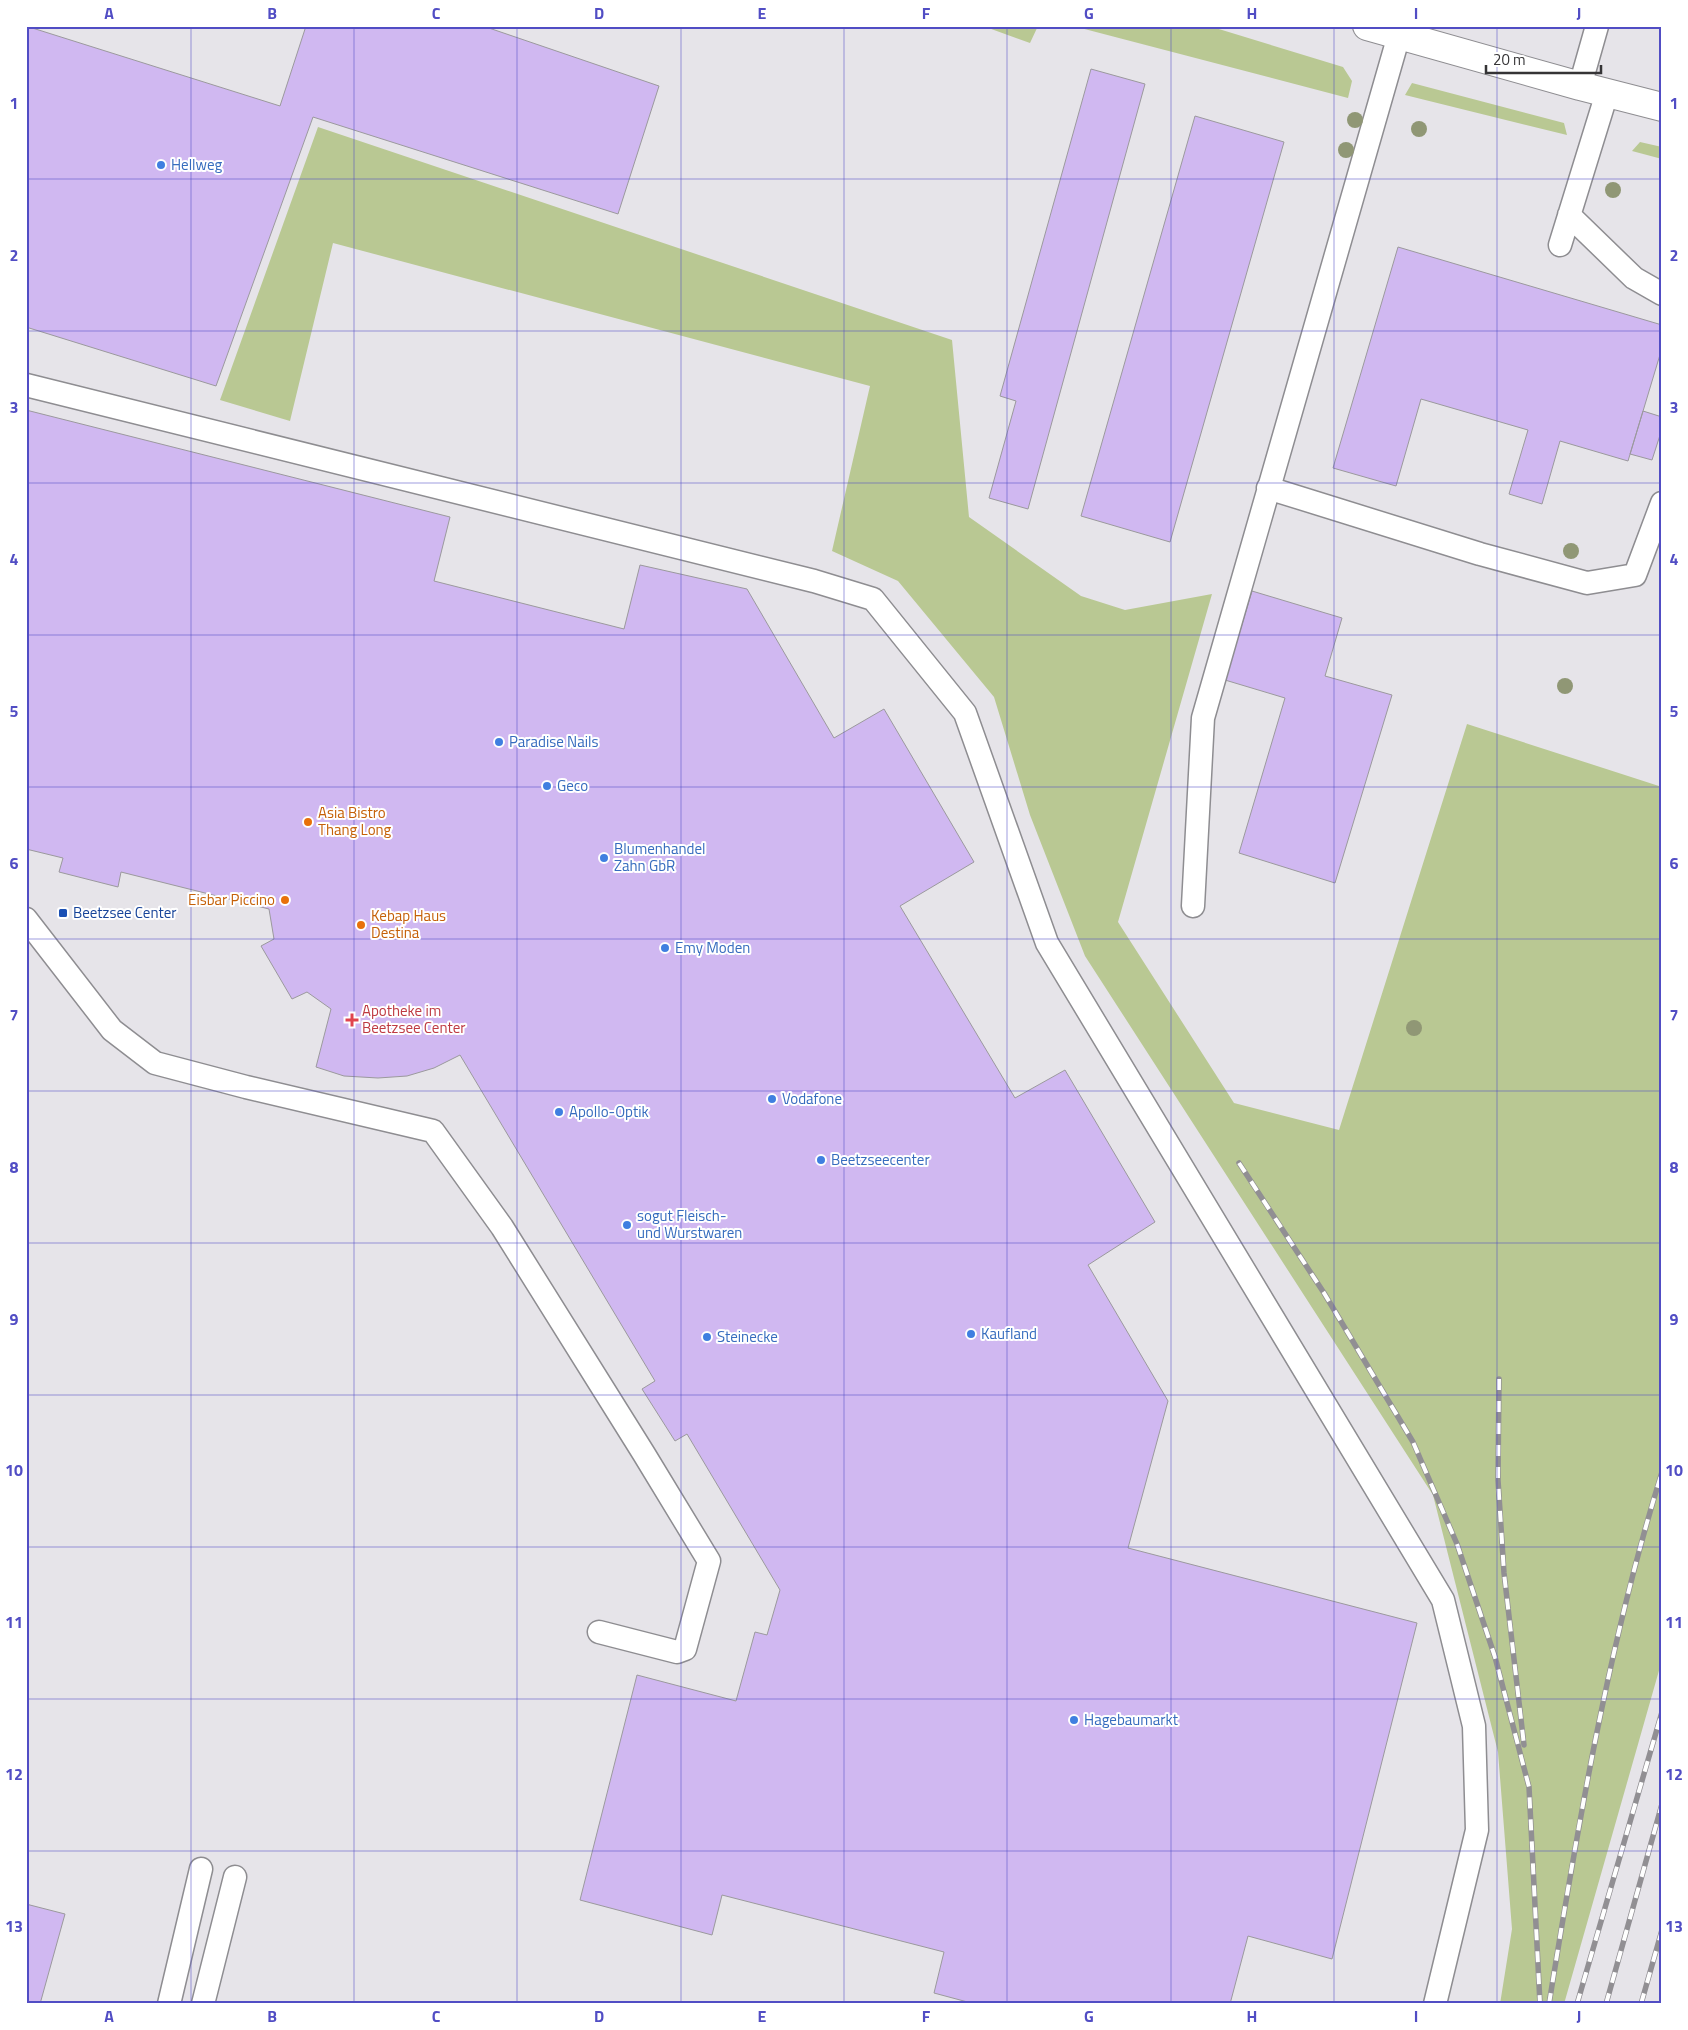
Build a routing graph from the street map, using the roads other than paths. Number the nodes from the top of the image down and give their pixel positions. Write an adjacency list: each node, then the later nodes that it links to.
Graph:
1 (1367, 26): 3 (street)
2 (1597, 26): 4 (lane)
3 (1399, 35): 4 (street); 11 (lane)
4 (1580, 86): 5 (street)
5 (1607, 93): 6 (street); 7 (lane)
6 (1662, 106)
7 (1570, 214): 8 (lane); 9 (lane)
8 (1560, 245)
9 (1662, 294)
10 (26, 385): 20 (lane)
11 (1268, 488): 12 (lane); 13 (lane)
12 (1662, 503)
13 (1193, 906)
14 (26, 919): 15 (lane)
15 (599, 1632)
16 (201, 1869): 18 (lane)
17 (235, 1877): 19 (lane)
18 (169, 2004)
19 (203, 2004)
20 (1435, 2004)

